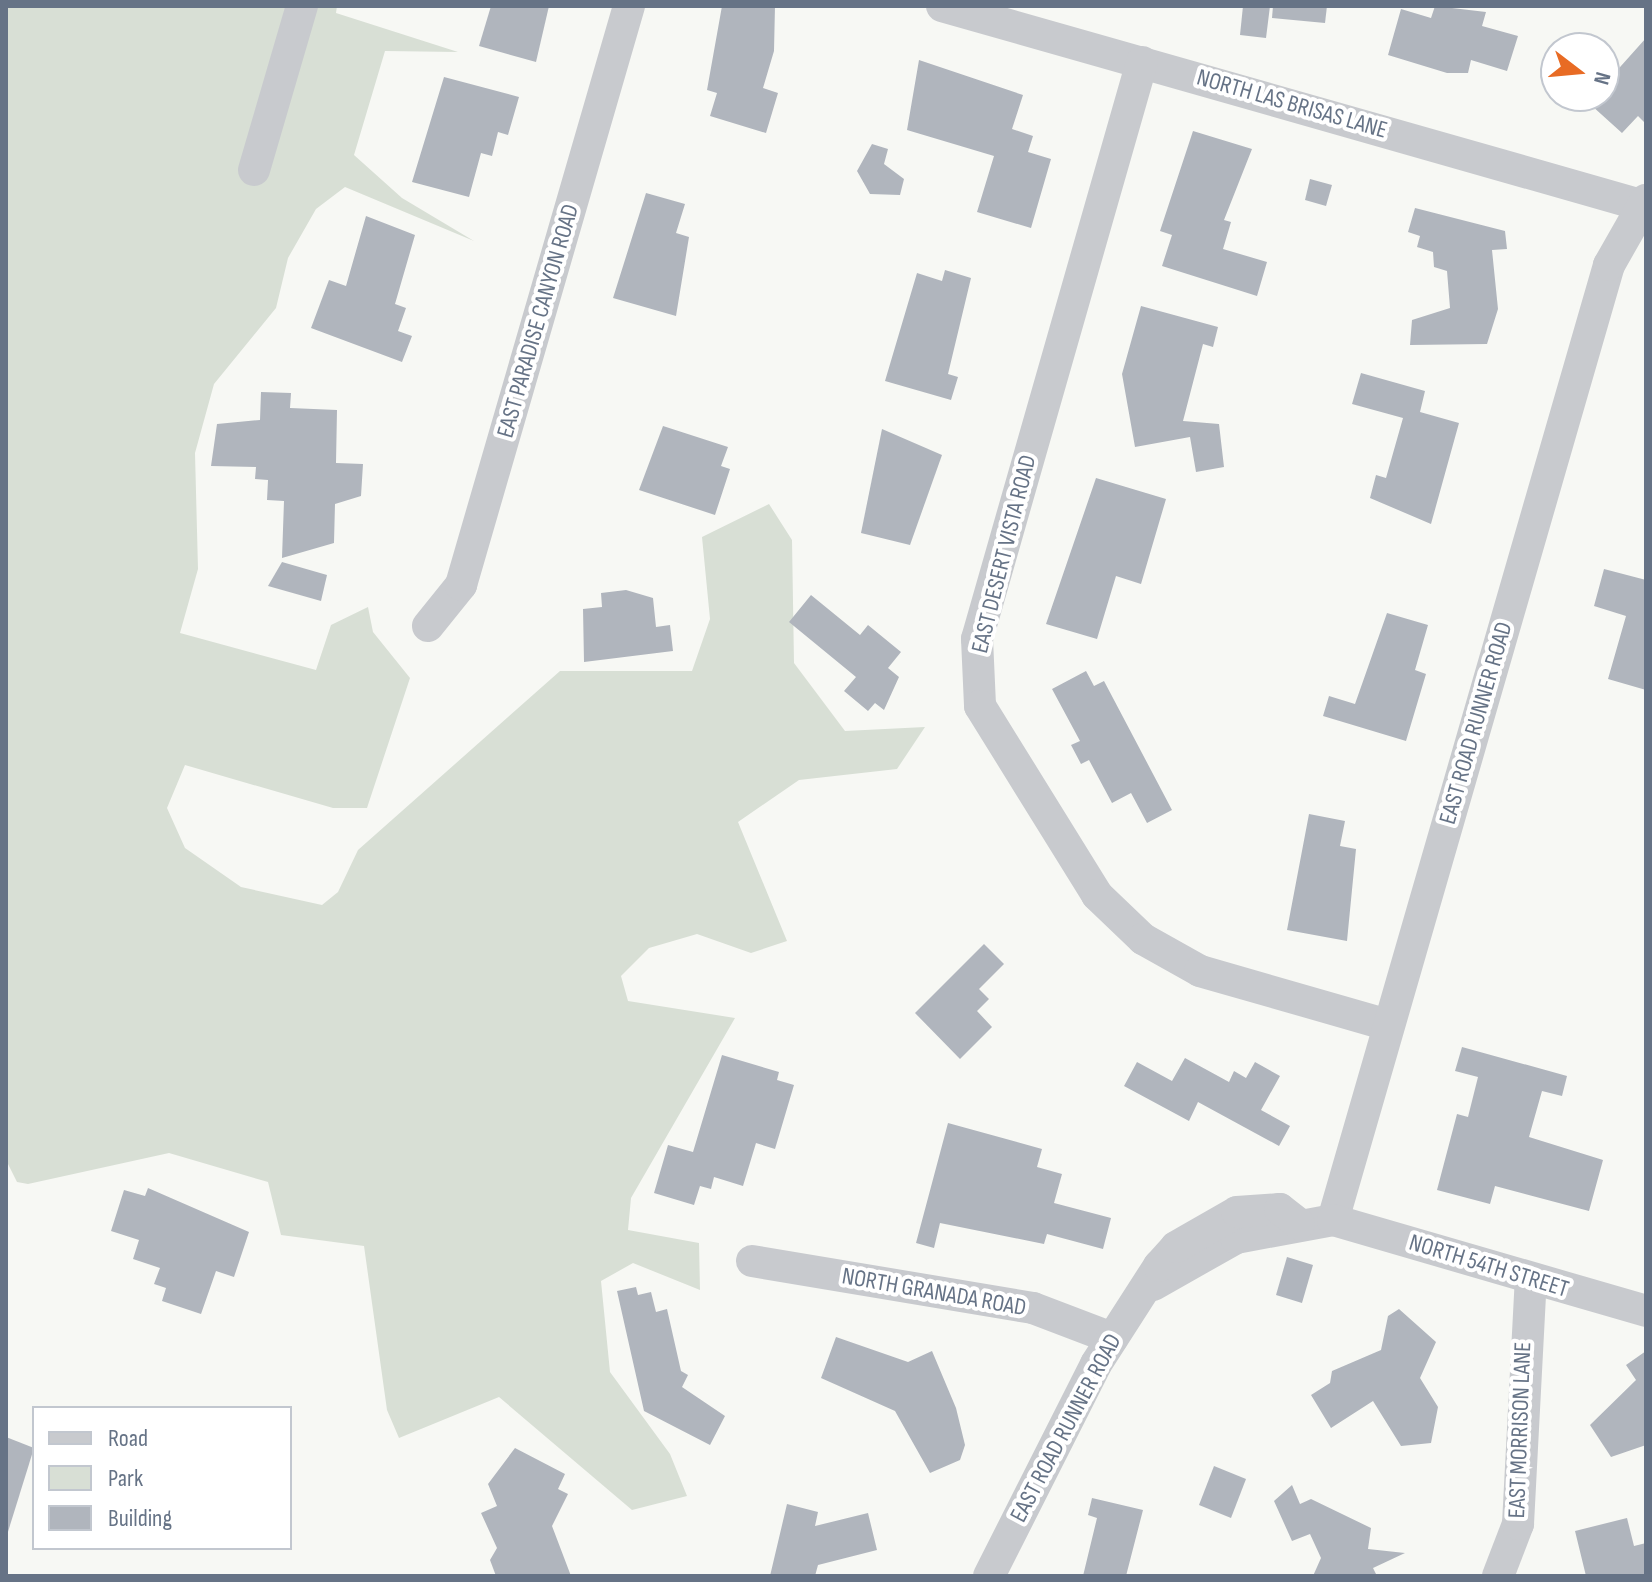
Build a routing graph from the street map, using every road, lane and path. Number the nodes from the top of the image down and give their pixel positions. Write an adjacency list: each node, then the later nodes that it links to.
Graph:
1 (302, 6): 5 (street)
2 (629, 6): 7 (street, EAST PARADISE CANYON ROAD)
3 (942, 6): 4 (street, NORTH LAS BRISAS LANE)
4 (1142, 62): 6 (street, NORTH LAS BRISAS LANE); 8 (street, EAST DESERT VISTA ROAD)
5 (254, 170)
6 (1643, 202): 8 (street, EAST ROAD RUNNER ROAD)
7 (428, 626)
8 (1388, 1025): 9 (street, EAST ROAD RUNNER ROAD)
9 (1333, 1220): 11 (street, NORTH 54TH STREET); 13 (street, EAST ROAD RUNNER ROAD)
10 (752, 1261): 13 (street, NORTH GRANADA ROAD)
11 (1531, 1280): 12 (street, NORTH 54TH STREET); 15 (street, EAST MORRISON LANE)
12 (1646, 1311)
13 (1112, 1338): 14 (street, EAST ROAD RUNNER ROAD)
14 (989, 1576)
15 (1498, 1576)

